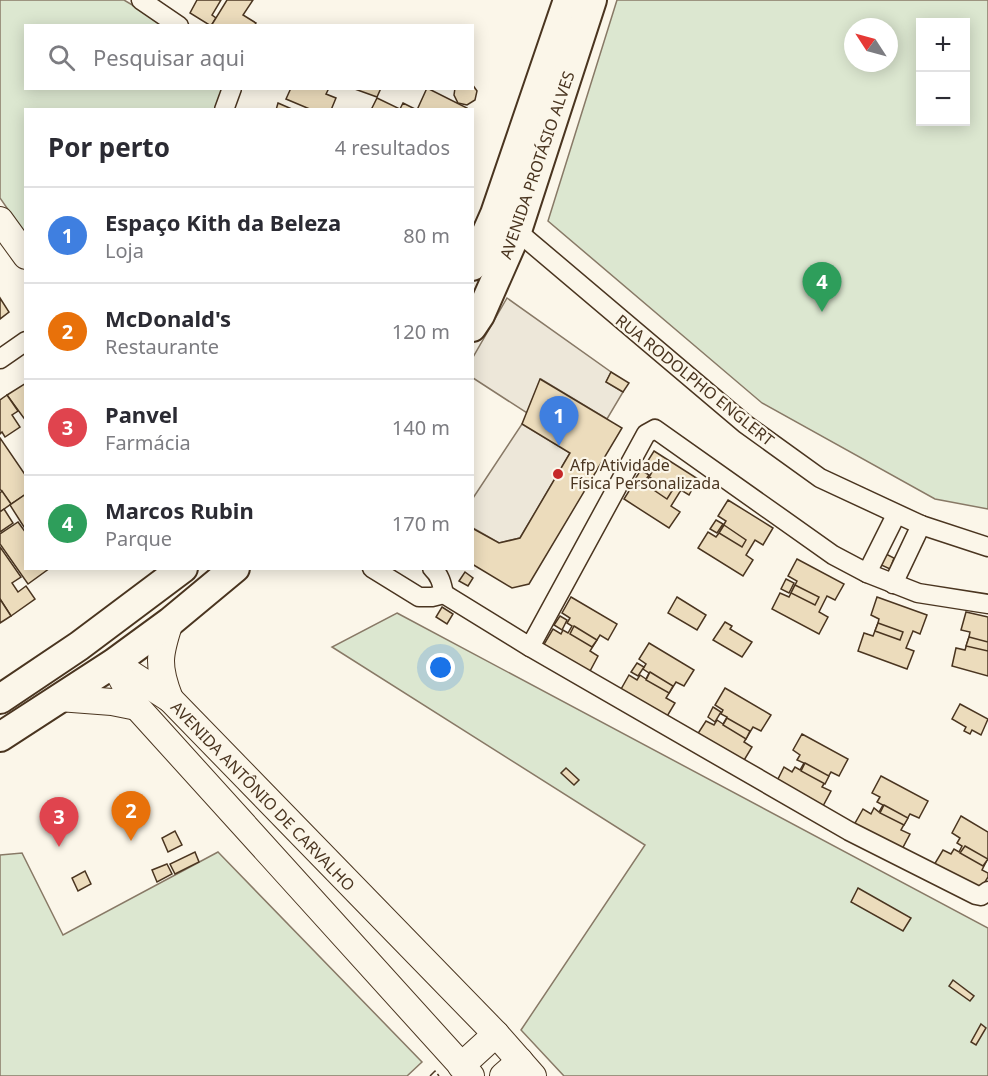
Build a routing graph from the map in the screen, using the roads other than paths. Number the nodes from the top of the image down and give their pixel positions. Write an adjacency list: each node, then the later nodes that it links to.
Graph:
1 (141, 0): 4 (street)
2 (568, 0): 10 (main road, AVENIDA PROTÁSIO ALVES)
3 (592, 0): 8 (main road, AVENIDA PROTÁSIO ALVES)
4 (176, 24)
5 (231, 90): 6 (street)
6 (226, 108)
7 (0, 220): 9 (main road)
8 (517, 231): 11 (main road, AVENIDA PROTÁSIO ALVES); 14 (street, RUA RODOLPHO ENGLERT)
9 (24, 253)
10 (474, 261)
11 (474, 324)
12 (24, 342): 13 (street)
13 (0, 359)
14 (896, 515): 15 (street, RUA RODOLPHO ENGLERT); 21 (street)
15 (921, 525): 16 (street, RUA RODOLPHO ENGLERT); 22 (street)
16 (988, 548)
17 (180, 570): 25 (main road)
18 (233, 570): 26 (main road)
19 (375, 570): 23 (street)
20 (434, 570): 23 (street)
21 (867, 573): 22 (street); 28 (street)
22 (892, 584): 24 (street)
23 (444, 594): 28 (street)
24 (988, 603)
25 (136, 605): 27 (main road); 29 (main road)
26 (170, 622): 29 (main road); 32 (main road)
27 (79, 646): 29 (main road); 31 (main road)
28 (530, 647): 35 (street)
29 (114, 663): 30 (main road); 32 (main road, AVENIDA ANTÔNIO DE CARVALHO); 33 (main road, AVENIDA ANTÔNIO DE CARVALHO)
30 (59, 698): 33 (main road); 34 (main road)
31 (0, 699)
32 (170, 699): 36 (main road, AVENIDA ANTÔNIO DE CARVALHO)
33 (137, 707): 37 (main road, AVENIDA ANTÔNIO DE CARVALHO)
34 (0, 737)
35 (988, 891)
36 (496, 1034): 37 (main road); 38 (main road, AVENIDA ANTÔNIO DE CARVALHO)
37 (466, 1071)
38 (519, 1071)

